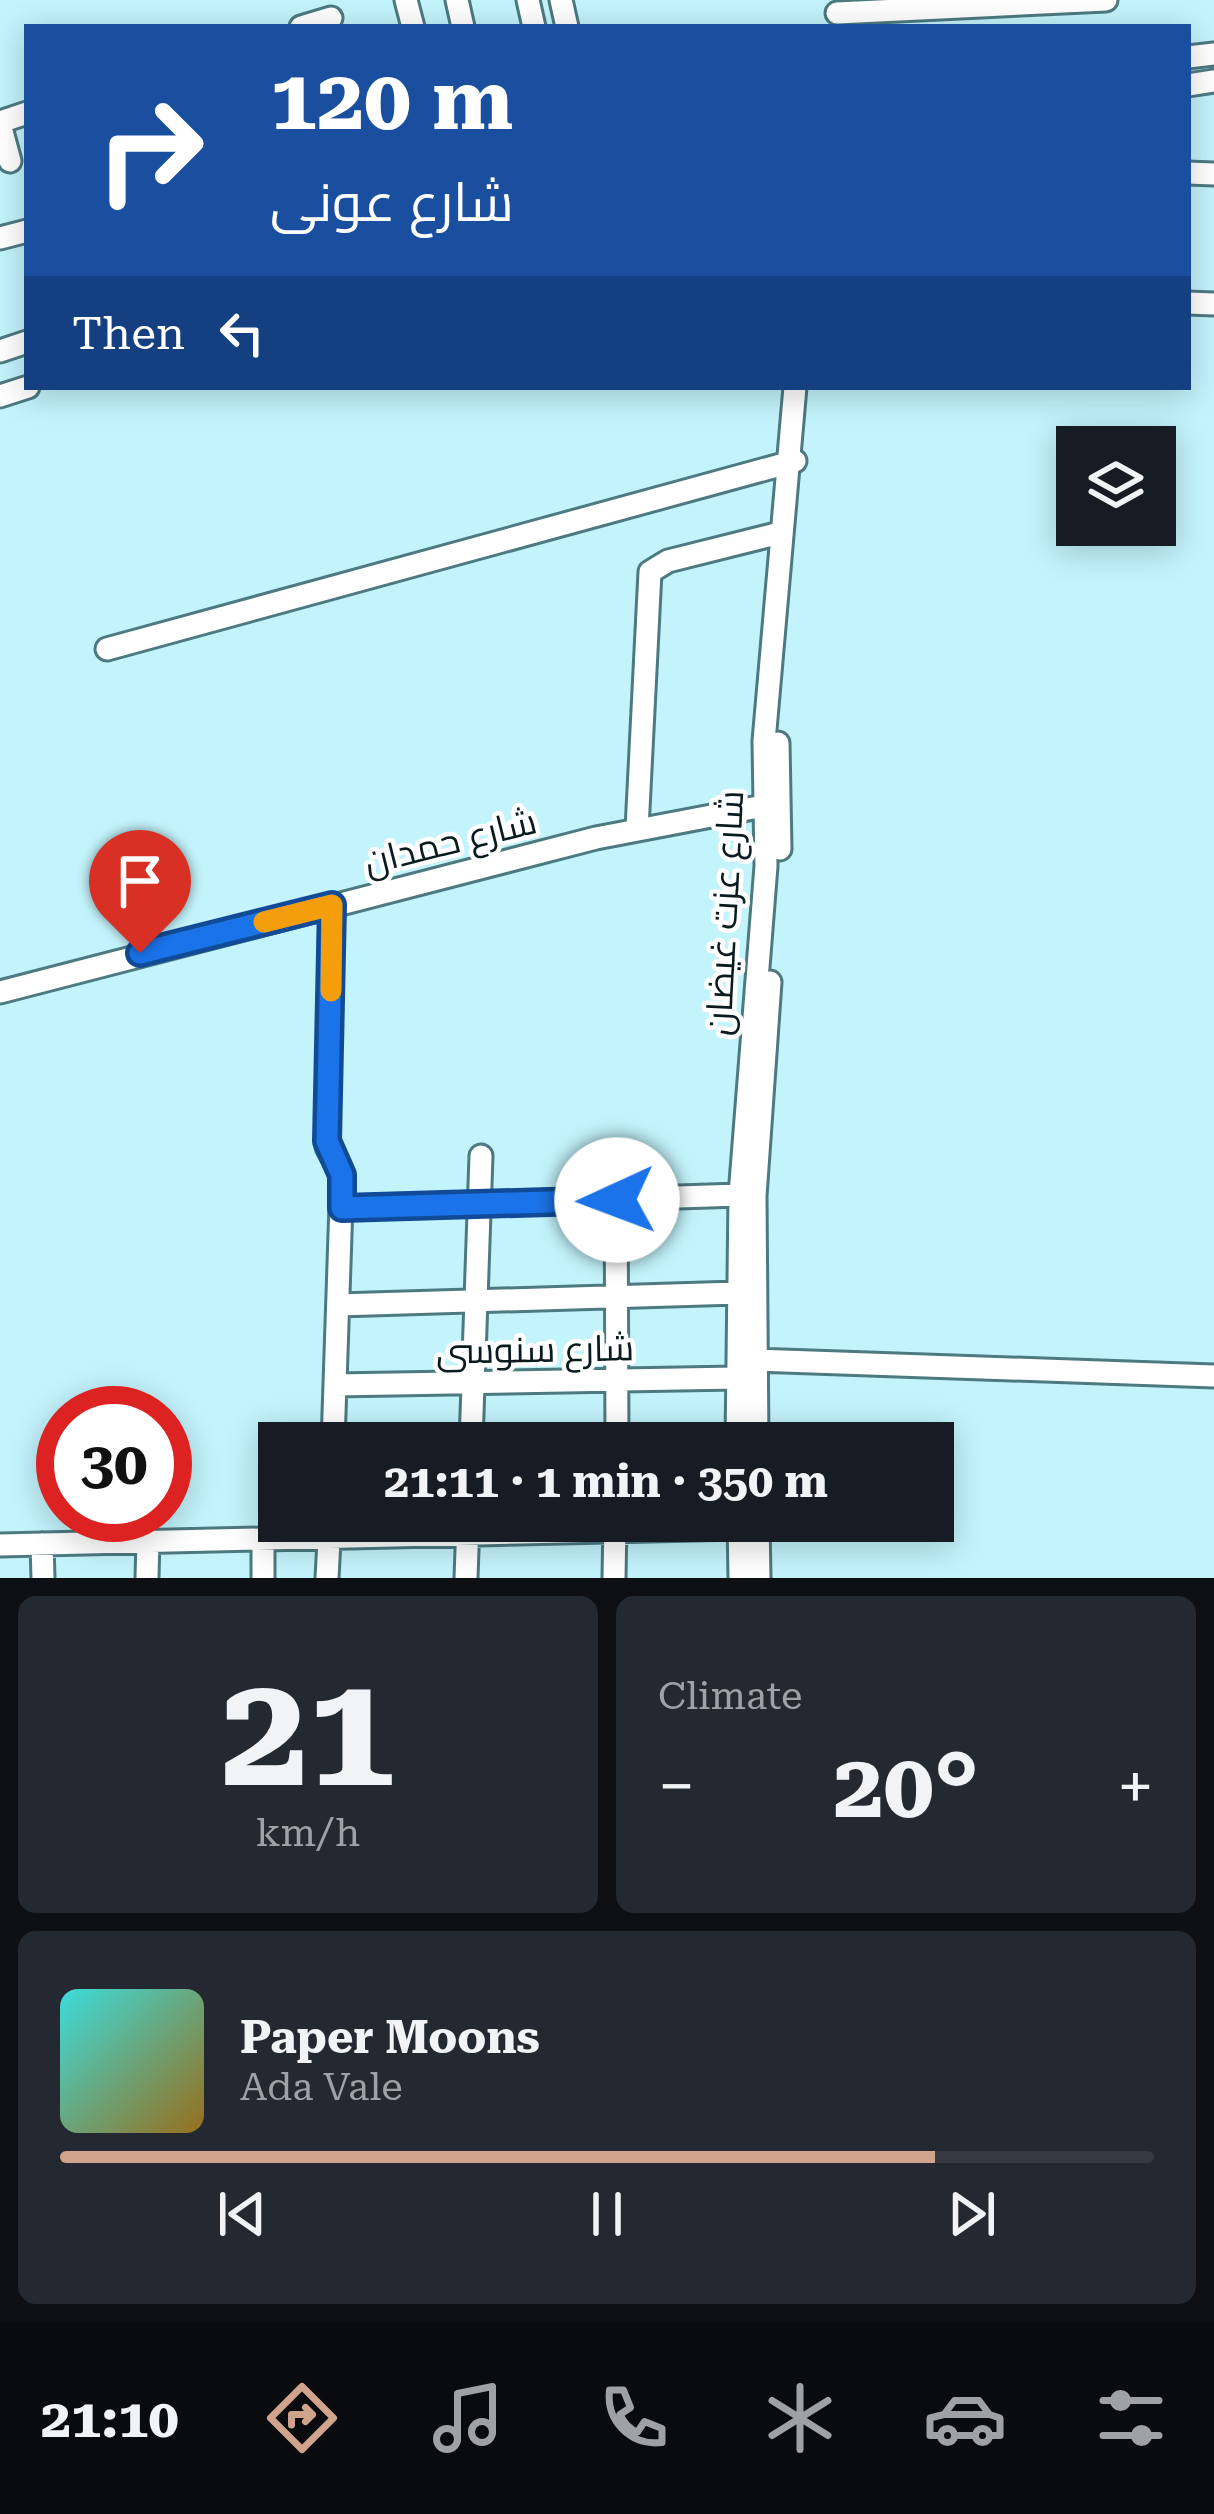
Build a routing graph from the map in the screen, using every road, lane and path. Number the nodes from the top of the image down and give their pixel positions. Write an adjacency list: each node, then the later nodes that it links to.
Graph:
1 (1106, 0): 2 (street)
2 (843, 13)
3 (0, 123): 4 (street)
4 (12, 160)
5 (795, 390): 7 (street, شارع عزت غيضان)
6 (806, 390): 7 (street, شارع عزت غيضان)
7 (792, 462): 8 (street, شارع عزت غيضان); 9 (street); 10 (street, شارع عزت غيضان)
8 (780, 533): 10 (street, شارع عزت غيضان); 11 (street)
9 (106, 649)
10 (772, 805): 11 (street, شارع حمدان); 16 (street, شارع عزت غيضان); 24 (street, شارع عزت غيضان)
11 (638, 829): 12 (street, شارع حمدان)
12 (332, 905): 13 (street, شارع حمدان); 19 (street)
13 (0, 992)
14 (481, 1156): 18 (street)
15 (616, 1158): 17 (street)
16 (740, 1195): 17 (street); 20 (street, شارع عزت غيضان)
17 (617, 1200): 18 (street); 21 (street)
18 (479, 1205): 19 (street); 22 (street)
19 (342, 1208): 23 (street)
20 (736, 1293): 21 (street); 26 (street, شارع عزت غيضان)
21 (618, 1297): 22 (street); 27 (street)
22 (475, 1301): 23 (street); 28 (street)
23 (338, 1305): 29 (street)
24 (755, 1360): 25 (street); 34 (street, شارع عزت غيضان)
25 (1214, 1376)
26 (736, 1378): 27 (street, شارع سنوسى); 33 (street, شارع عزت غيضان)
27 (618, 1380): 28 (street, شارع سنوسى); 32 (street)
28 (472, 1383): 29 (street, شارع سنوسى); 31 (street)
29 (335, 1385): 30 (street)
30 (334, 1422)
31 (471, 1422)
32 (617, 1422)
33 (737, 1422)
34 (756, 1422)
35 (258, 1538): 36 (street)
36 (192, 1539)
37 (84, 1542): 45 (street)
38 (148, 1542): 48 (street)
39 (263, 1542): 49 (street)
40 (328, 1542): 50 (street)
41 (467, 1542): 51 (street)
42 (615, 1542): 52 (street)
43 (743, 1542): 53 (street)
44 (750, 1542): 54 (street)
45 (42, 1544): 46 (street); 47 (street)
46 (0, 1546)
47 (43, 1578)
48 (147, 1578)
49 (263, 1578)
50 (327, 1578)
51 (466, 1578)
52 (614, 1578)
53 (740, 1578)
54 (759, 1578)

